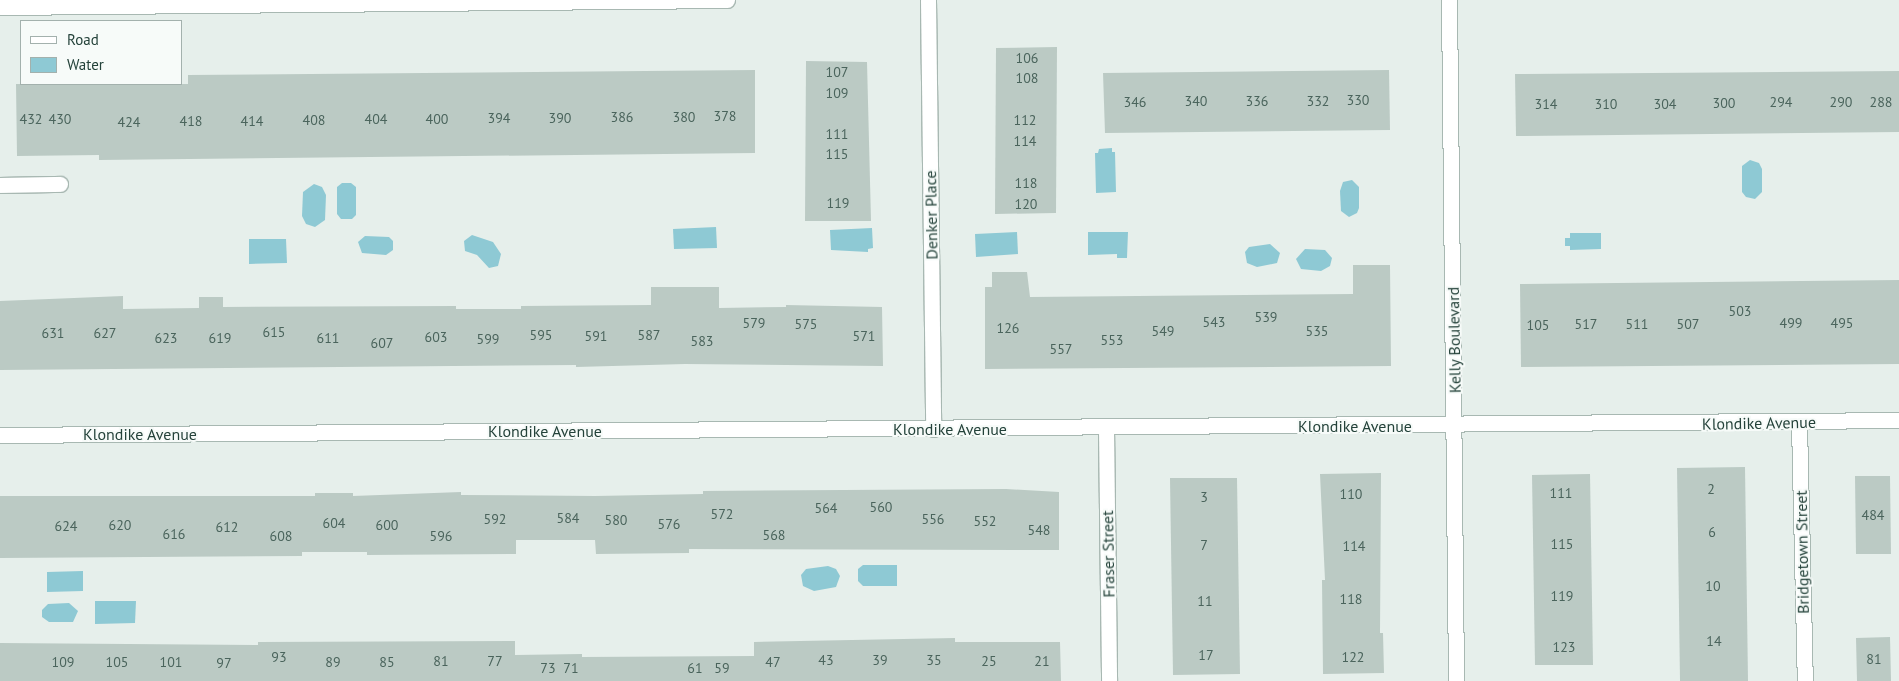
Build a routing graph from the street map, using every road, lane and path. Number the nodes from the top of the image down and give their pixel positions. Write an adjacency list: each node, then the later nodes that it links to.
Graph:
1 (726, 0): 4 (street)
2 (928, 0): 11 (street, Denker Place)
3 (1450, 0): 9 (street, Kelly Boulevard)
4 (0, 7)
5 (60, 184): 6 (street)
6 (0, 185)
7 (1899, 420): 8 (street, Klondike Avenue)
8 (1800, 423): 9 (street, Klondike Avenue); 15 (street, Bridgetown Street)
9 (1456, 425): 10 (street, Klondike Avenue); 14 (street, Kelly Boulevard)
10 (1106, 428): 11 (street, Klondike Avenue); 13 (street, Fraser Street)
11 (933, 429): 12 (street, Klondike Avenue)
12 (0, 435)
13 (1110, 681)
14 (1456, 681)
15 (1804, 681)

